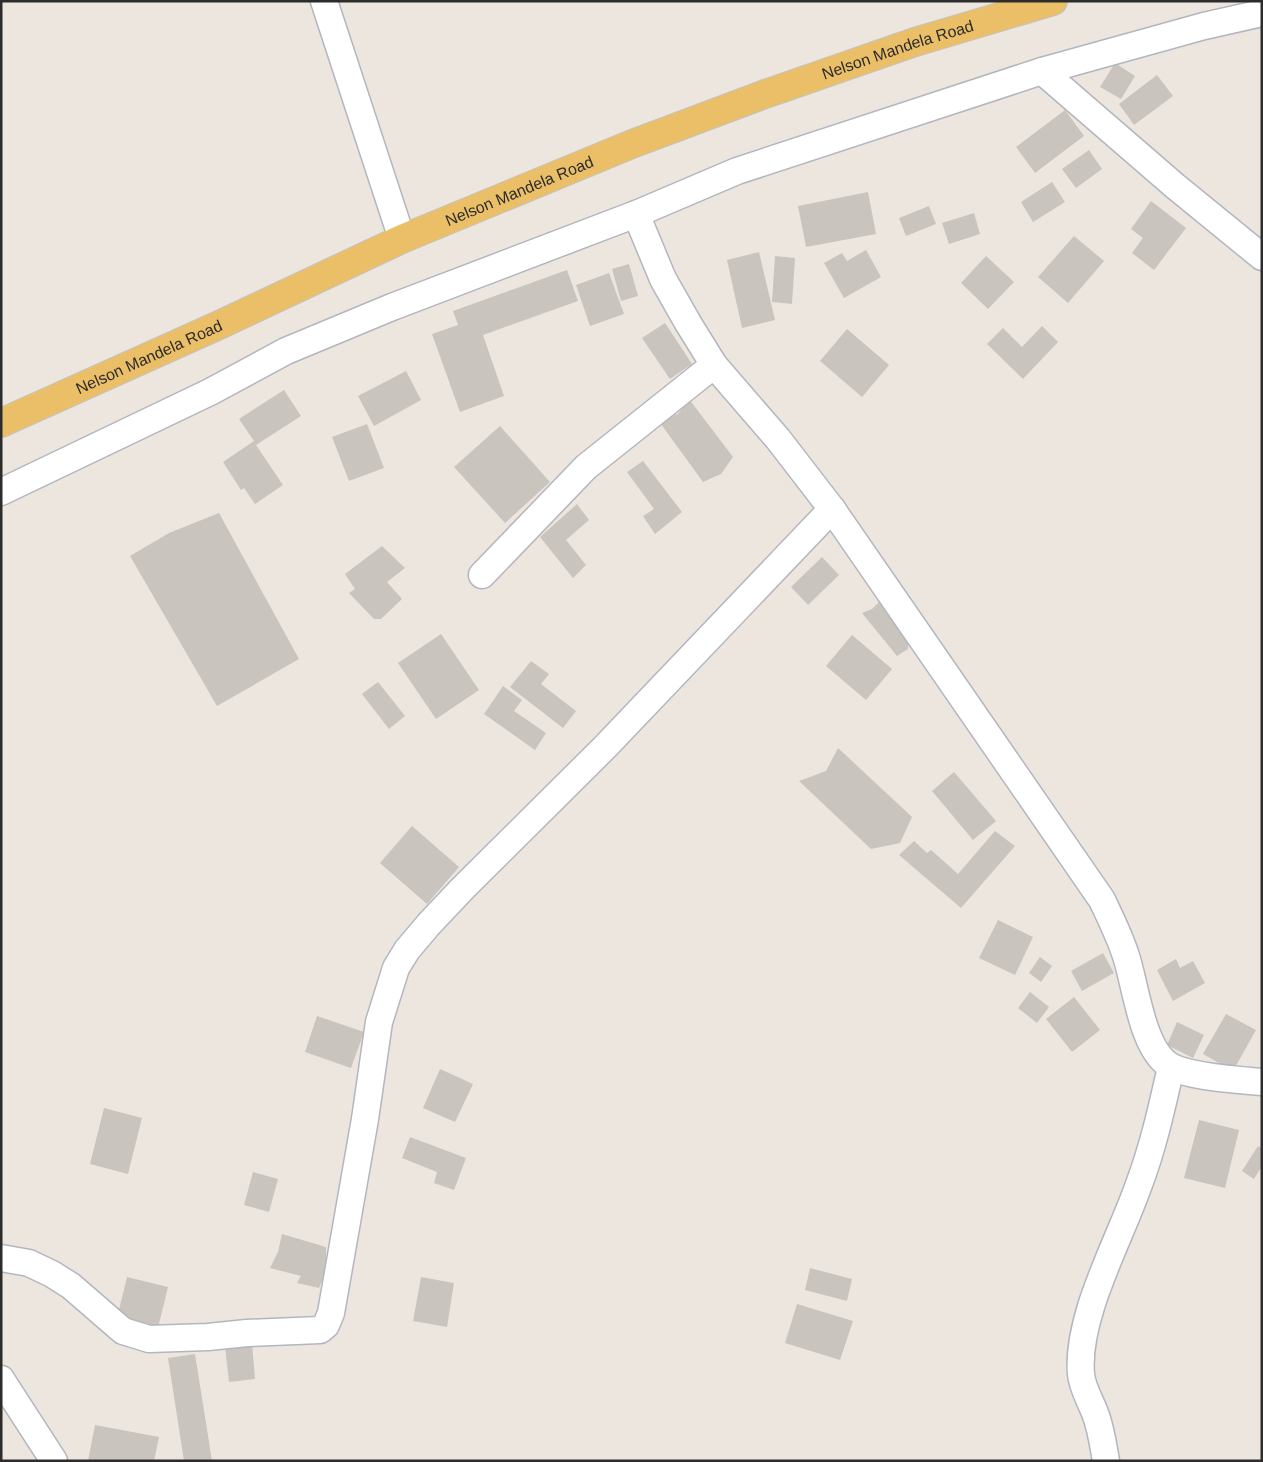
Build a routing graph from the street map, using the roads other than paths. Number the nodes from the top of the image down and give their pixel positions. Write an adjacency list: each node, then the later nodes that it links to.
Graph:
1 (324, 1): 6 (street)
2 (1053, 1): 6 (main road, Nelson Mandela Road)
3 (1262, 13): 4 (street)
4 (1042, 71): 5 (street); 7 (street)
5 (636, 214): 8 (street); 10 (street)
6 (402, 239): 9 (main road, Nelson Mandela Road)
7 (1262, 257)
8 (714, 365): 11 (street); 12 (street)
9 (1, 423)
10 (1, 492)
11 (832, 509): 13 (street); 15 (street)
12 (482, 575)
13 (1172, 1067): 14 (street); 18 (street)
14 (1262, 1082)
15 (1, 1258)
16 (1, 1379): 17 (street)
17 (54, 1461)
18 (1106, 1461)

